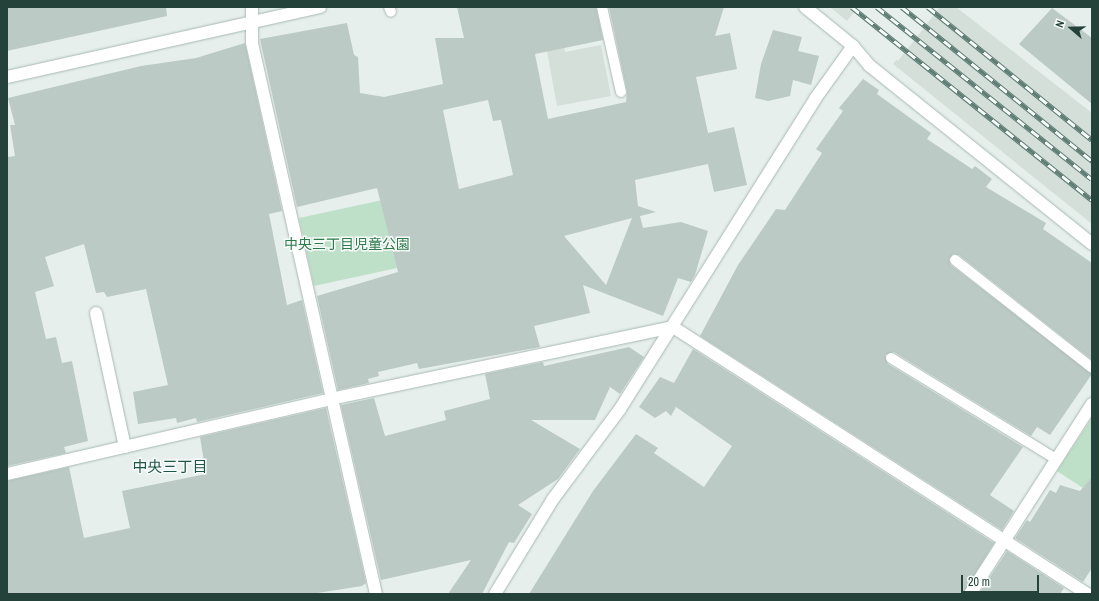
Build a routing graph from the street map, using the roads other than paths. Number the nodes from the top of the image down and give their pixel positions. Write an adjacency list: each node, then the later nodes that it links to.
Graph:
1 (252, 7): 5 (street)
2 (320, 7): 5 (street)
3 (602, 7): 8 (lane)
4 (806, 7): 6 (street)
5 (251, 22): 7 (street); 15 (street)
6 (853, 46): 9 (street); 12 (street)
7 (7, 77)
8 (621, 92)
9 (1092, 244)
10 (955, 260): 14 (lane)
11 (96, 313): 17 (street)
12 (673, 327): 15 (street); 20 (street); 22 (street)
13 (891, 358): 18 (lane)
14 (1092, 368)
15 (331, 399): 17 (street); 21 (street)
16 (1092, 404): 18 (street)
17 (125, 447): 19 (street)
18 (1056, 459): 20 (street)
19 (7, 474)
20 (1004, 539): 23 (street); 24 (street)
21 (376, 594)
22 (495, 594)
23 (970, 594)
24 (1088, 594)

